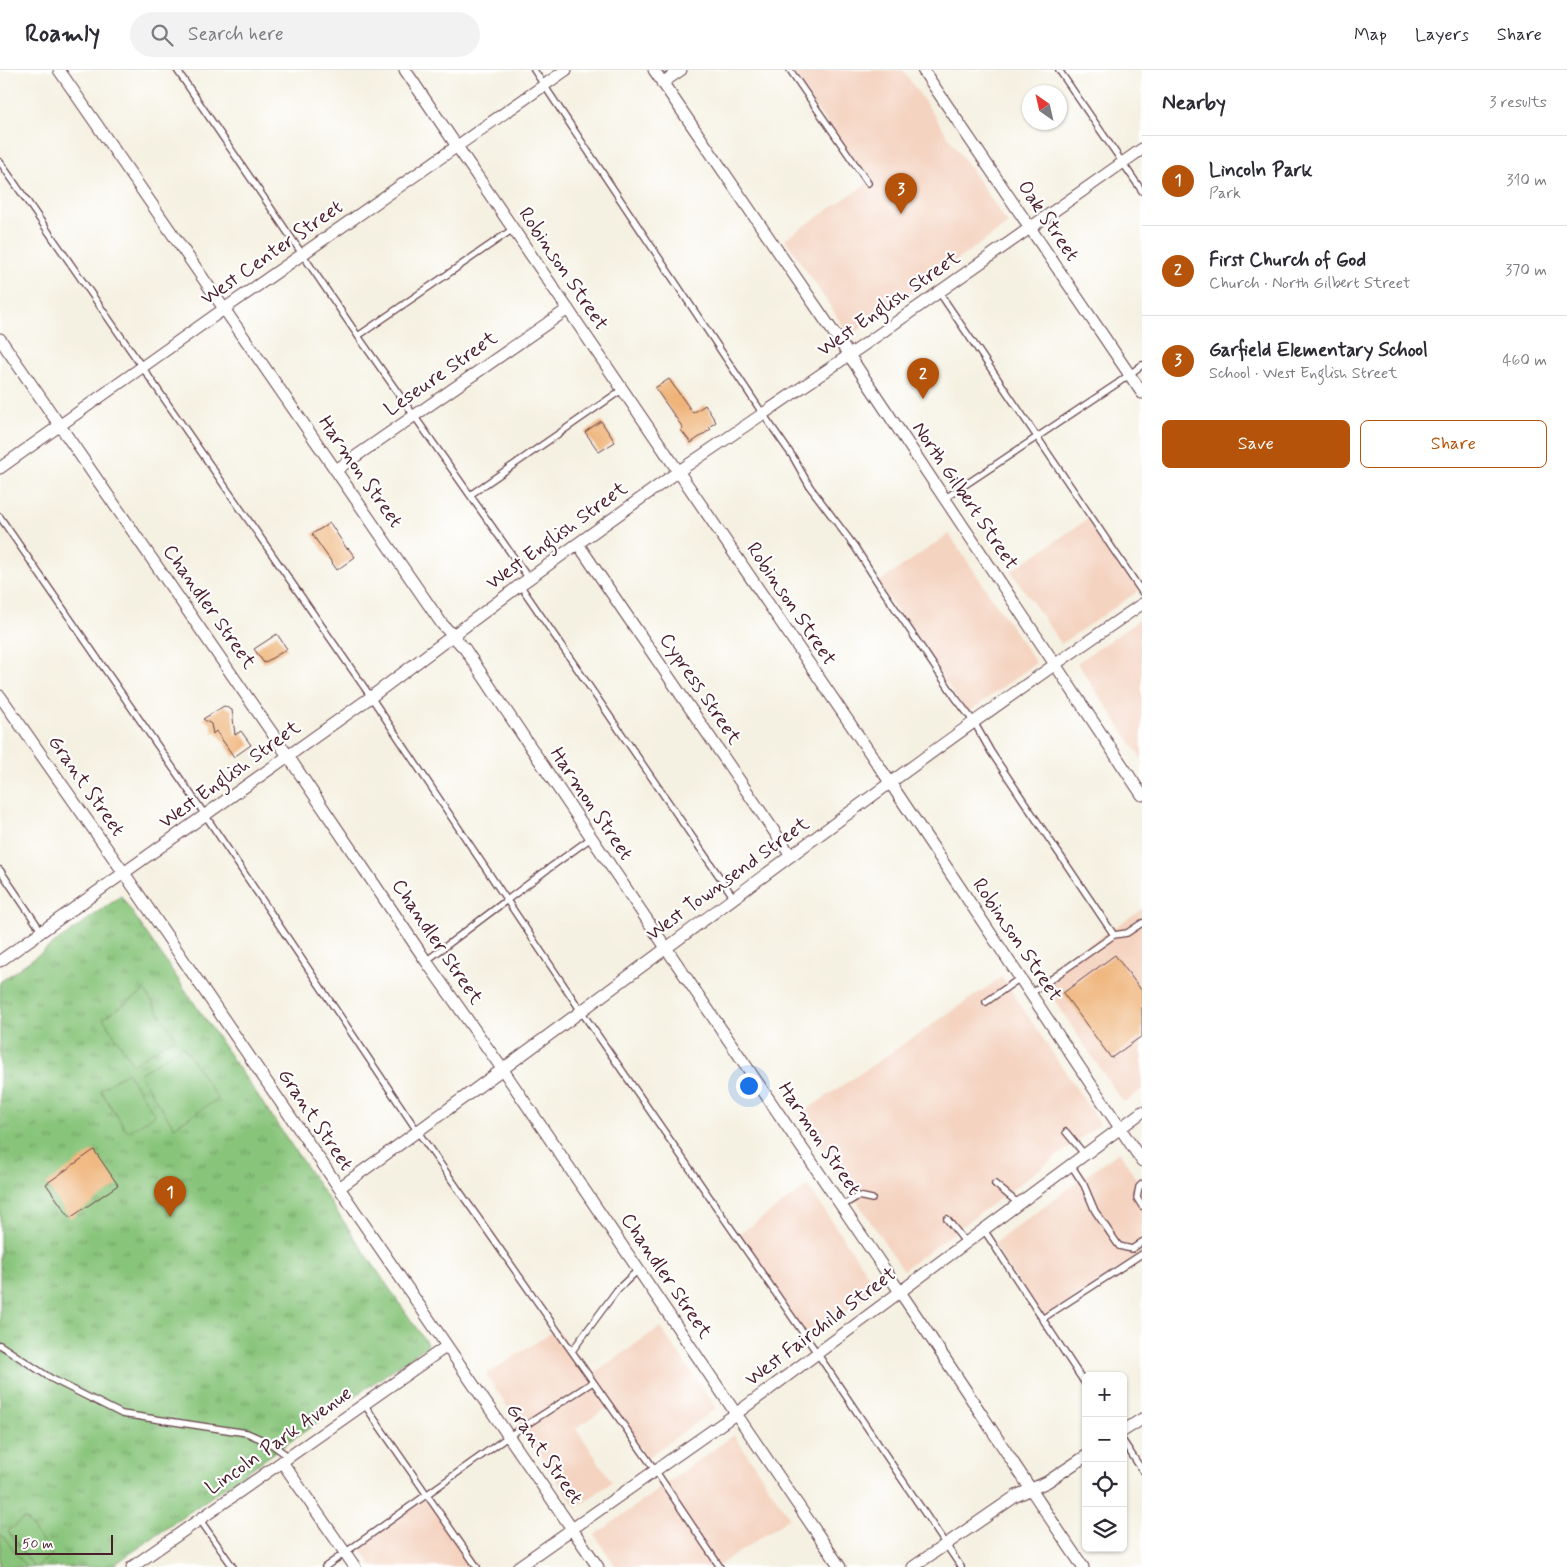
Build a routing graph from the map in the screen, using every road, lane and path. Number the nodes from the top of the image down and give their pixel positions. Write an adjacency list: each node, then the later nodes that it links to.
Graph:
1 (59, 70): 23 (street, Harmon Street)
2 (177, 70): 21 (lane)
3 (405, 70): 13 (street, Robinson Street)
4 (534, 70): 12 (lane)
5 (566, 70): 12 (street, West Center Street)
6 (654, 70): 11 (street, North Gilbert Street)
7 (681, 70): 11 (street)
8 (790, 70): 17 (lane)
9 (923, 70): 19 (street, Oak Street)
10 (1059, 70): 16 (lane)
11 (662, 83): 27 (street, North Gilbert Street)
12 (544, 86): 13 (street, West Center Street); 33 (lane)
13 (458, 146): 20 (street, Robinson Street); 21 (street, West Center Street)
14 (1142, 149): 16 (street, West English Street)
15 (0, 162): 29 (lane)
16 (1123, 162): 18 (lane); 19 (street, West English Street)
17 (868, 183)
18 (1142, 191)
19 (1030, 228): 22 (street, West English Street); 30 (street, Oak Street)
20 (513, 229): 24 (street, Robinson Street); 25 (lane)
21 (302, 255): 23 (street, West Center Street); 25 (lane)
22 (939, 292): 27 (street, West English Street); 36 (lane)
23 (224, 309): 29 (street, West Center Street); 38 (street, Harmon Street)
24 (568, 310): 31 (street, Robinson Street); 34 (street, Leseure Street)
25 (358, 336): 34 (lane)
26 (0, 339): 35 (street, Chandler Street)
27 (849, 355): 33 (street, West English Street); 41 (street, North Gilbert Street)
28 (1142, 365): 30 (lane)
29 (143, 366): 35 (street, West Center Street); 50 (lane)
30 (1129, 374): 32 (street, Oak Street); 36 (lane)
31 (623, 390): 39 (street, Robinson Street); 40 (lane)
32 (1142, 393)
33 (763, 414): 39 (street, West English Street); 51 (lane)
34 (415, 415): 38 (street, Leseure Street); 40 (lane)
35 (60, 425): 37 (street, West Center Street); 52 (street, Chandler Street)
36 (1037, 436): 41 (lane); 45 (lane)
37 (0, 468)
38 (336, 470): 47 (street, Harmon Street)
39 (679, 471): 43 (street, West English Street); 53 (street, Robinson Street)
40 (470, 495): 44 (lane)
41 (944, 499): 48 (street, North Gilbert Street)
42 (0, 517): 55 (lane)
43 (578, 544): 44 (street, West English Street); 57 (street, Cypress Street)
44 (525, 582): 47 (street, West English Street); 60 (lane)
45 (1142, 592)
46 (1142, 604): 48 (street, West Townsend Street)
47 (453, 637): 50 (street, West English Street); 56 (street, Harmon Street)
48 (1054, 664): 51 (street, West Townsend Street); 54 (street, North Gilbert Street)
49 (0, 696): 59 (street, Grant Street)
50 (371, 697): 52 (street, West English Street); 61 (lane)
51 (974, 722): 53 (street, West Townsend Street); 64 (lane)
52 (288, 756): 55 (street, West English Street); 66 (street, Chandler Street)
53 (890, 783): 57 (street, West Townsend Street); 68 (street, Robinson Street)
54 (1142, 795)
55 (205, 815): 59 (street, West English Street); 75 (lane)
56 (591, 838): 61 (lane); 65 (street, Harmon Street)
57 (791, 856): 60 (street, West Townsend Street)
58 (0, 870): 63 (lane)
59 (124, 873): 63 (street, West English Street); 82 (street, Grant Street)
60 (734, 898): 65 (street, West Townsend Street)
61 (508, 899): 66 (lane); 71 (lane)
62 (1142, 923): 64 (lane)
63 (42, 932): 67 (street, West English Street)
64 (1114, 935): 69 (lane)
65 (666, 948): 71 (street, West Townsend Street); 85 (street, Harmon Street)
66 (426, 961): 72 (street, Chandler Street)
67 (0, 962)
68 (1020, 978): 69 (street, Robinson Street); 70 (lane)
69 (1030, 994): 74 (street, Robinson Street)
70 (986, 1002)
71 (581, 1011): 72 (street, West Townsend Street); 98 (lane)
72 (503, 1070): 75 (street, West Townsend Street); 92 (street, Chandler Street)
73 (1142, 1112): 74 (street, West Fairchild Street)
74 (1120, 1129): 77 (street, West Fairchild Street); 78 (street, Robinson Street)
75 (418, 1132): 82 (street, West Townsend Street); 97 (lane)
76 (1066, 1132): 77 (lane)
77 (1085, 1155): 79 (street, West Fairchild Street)
78 (1142, 1161)
79 (1071, 1165): 84 (street, West Fairchild Street); 89 (lane)
80 (995, 1184): 84 (lane)
81 (1142, 1184): 86 (lane)
82 (339, 1188): 96 (street, Grant Street)
83 (872, 1199): 85 (lane)
84 (1019, 1204): 88 (street, West Fairchild Street)
85 (842, 1206): 93 (street, Harmon Street)
86 (1142, 1206)
87 (947, 1219): 90 (lane)
88 (984, 1230): 90 (street, West Fairchild Street); 94 (lane)
89 (1142, 1242)
90 (966, 1243): 93 (street, West Fairchild Street)
91 (1142, 1254): 94 (lane)
92 (639, 1269): 97 (lane); 102 (street, Chandler Street)
93 (900, 1291): 98 (street, West Fairchild Street); 111 (street, Harmon Street)
94 (1042, 1319): 99 (lane)
95 (0, 1345): 108 (lane)
96 (447, 1346): 101 (street, Lincoln Park Avenue); 105 (street, Grant Street)
97 (572, 1351): 100 (lane)
98 (817, 1353): 102 (street, West Fairchild Street); 115 (lane)
99 (1082, 1379)
100 (594, 1382): 105 (lane); 109 (lane)
101 (364, 1404): 108 (street, Lincoln Park Avenue); 112 (lane)
102 (737, 1413): 109 (street, West Fairchild Street); 125 (street, Chandler Street)
103 (1142, 1419): 104 (street)
104 (1127, 1428)
105 (509, 1436): 112 (lane); 114 (street, Grant Street)
106 (1127, 1447): 110 (lane)
107 (1082, 1459): 111 (street)
108 (286, 1460): 113 (street, Lincoln Park Avenue); 116 (street)
109 (655, 1470): 114 (street, West Fairchild Street); 124 (lane)
110 (1142, 1470)
111 (1030, 1490): 115 (street); 128 (street, Harmon Street)
112 (427, 1495): 116 (lane); 121 (lane)
113 (200, 1520): 117 (street, Lincoln Park Avenue); 118 (lane)
114 (573, 1529): 122 (street, West Fairchild Street); 123 (street, Grant Street)
115 (946, 1544): 126 (street); 127 (lane)
116 (345, 1553): 119 (lane); 120 (street)
117 (132, 1567)
118 (233, 1567)
119 (325, 1567)
120 (355, 1567)
121 (477, 1567)
122 (518, 1567)
123 (598, 1567)
124 (720, 1567)
125 (840, 1567)
126 (913, 1567)
127 (961, 1567)
128 (1083, 1567)

